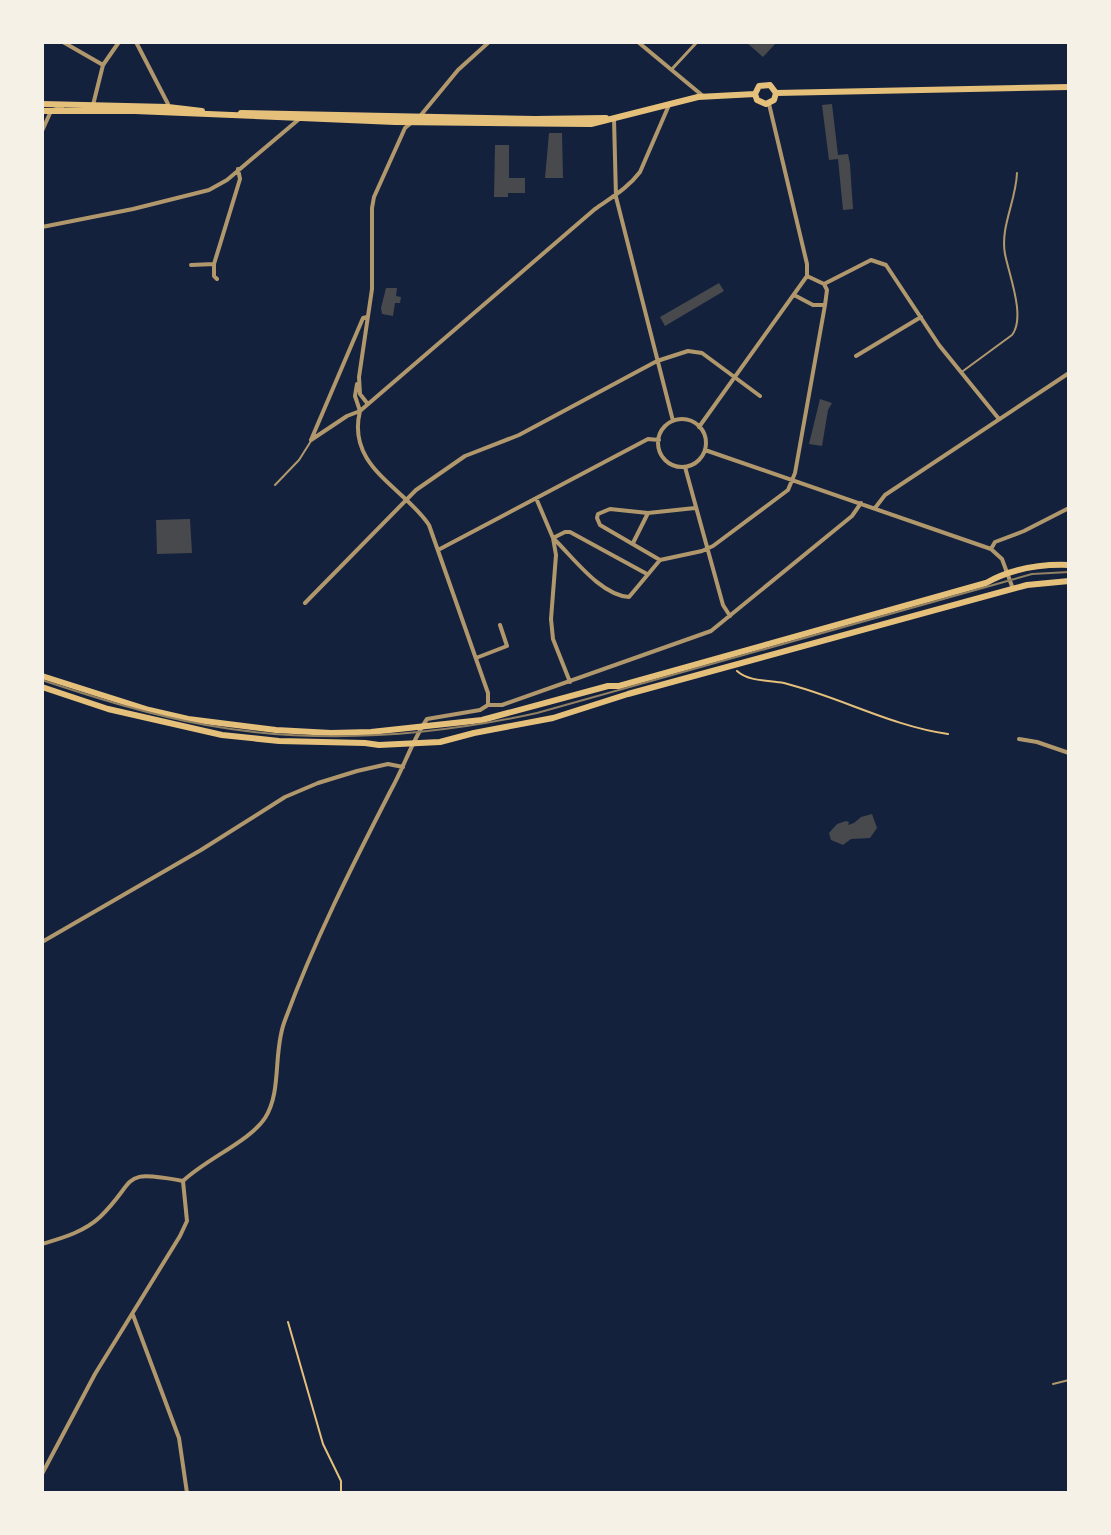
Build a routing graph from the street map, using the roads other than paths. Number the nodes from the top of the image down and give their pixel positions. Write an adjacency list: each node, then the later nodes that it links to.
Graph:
1 (63, 42): 7 (street)
2 (119, 42): 7 (street)
3 (136, 42): 18 (street)
4 (489, 42): 23 (street)
5 (638, 42): 8 (street)
6 (697, 42): 8 (street)
7 (103, 65): 16 (street)
8 (672, 69): 12 (street)
9 (1069, 87): 10 (main road)
10 (776, 93): 11 (main road); 15 (main road)
11 (755, 94): 12 (main road); 15 (main road)
12 (703, 96): 13 (main road)
13 (669, 103): 24 (main road); 30 (street)
14 (42, 104): 17 (main road)
15 (769, 104): 34 (street)
16 (93, 105): 17 (main road); 18 (main road)
17 (76, 107): 20 (main road); 21 (main road)
18 (168, 107): 21 (street); 22 (main road)
19 (42, 111): 20 (main road)
20 (51, 111): 27 (street)
21 (135, 111): 25 (main road)
22 (319, 114): 23 (main road); 25 (street)
23 (420, 116): 24 (main road); 26 (street)
24 (613, 117): 26 (main road); 30 (street)
25 (299, 119): 26 (main road); 28 (street)
26 (413, 122): 39 (street)
27 (42, 131)
28 (238, 169): 31 (street); 32 (street)
29 (1017, 173): 43 (lane)
30 (616, 197): 42 (street); 48 (street)
31 (42, 227)
32 (214, 264): 33 (street); 35 (street)
33 (191, 265)
34 (807, 276): 36 (street); 37 (street)
35 (217, 279)
36 (824, 284): 38 (street); 40 (street)
37 (795, 296): 38 (street); 46 (street)
38 (825, 305): 57 (street)
39 (368, 317): 45 (street); 53 (street)
40 (921, 317): 41 (street); 43 (street)
41 (856, 356)
42 (657, 361): 46 (street); 51 (street); 60 (street)
43 (962, 372): 50 (street)
44 (1069, 373): 50 (street)
45 (359, 377): 48 (street); 49 (street)
46 (735, 377): 47 (street); 52 (street)
47 (760, 396)
48 (367, 403): 49 (street)
49 (360, 411): 53 (street); 60 (street)
50 (999, 419): 63 (street)
51 (673, 421): 52 (street); 54 (street)
52 (699, 427): 55 (street)
53 (311, 440): 58 (lane)
54 (659, 440): 56 (street); 59 (street)
55 (705, 450): 56 (street); 57 (street)
56 (685, 467): 62 (street)
57 (793, 479): 61 (street); 70 (street)
58 (275, 485)
59 (536, 498): 66 (street); 69 (street)
60 (405, 499): 69 (street); 77 (street)
61 (861, 503): 63 (street); 78 (street)
62 (695, 508): 65 (street); 70 (street)
63 (875, 508): 68 (street)
64 (1069, 508): 68 (street)
65 (648, 513): 67 (street); 67 (street)
66 (553, 538): 74 (street); 74 (street); 82 (street)
67 (633, 543): 71 (street)
68 (991, 549): 73 (street)
69 (438, 550): 80 (street)
70 (707, 550): 71 (street); 78 (street)
71 (660, 560): 74 (street)
72 (1069, 565): 73 (main road)
73 (1008, 573): 76 (street); 85 (main road)
74 (647, 574)
75 (1069, 581): 76 (main road)
76 (1013, 589): 87 (main road)
77 (305, 603)
78 (730, 616): 82 (street)
79 (500, 625): 80 (street)
80 (476, 658): 84 (street)
81 (42, 676): 85 (main road)
82 (570, 682): 84 (street)
83 (42, 687): 87 (main road)
84 (488, 705): 85 (street)
85 (422, 727): 87 (street)
86 (1019, 739): 88 (street)
87 (414, 744): 89 (street)
88 (1069, 753)
89 (403, 767): 90 (street); 91 (street)
90 (42, 942)
91 (183, 1181): 92 (street); 93 (street)
92 (42, 1244)
93 (133, 1315): 96 (street); 97 (street)
94 (1069, 1380): 95 (lane)
95 (1053, 1384)
96 (42, 1474)
97 (187, 1493)

